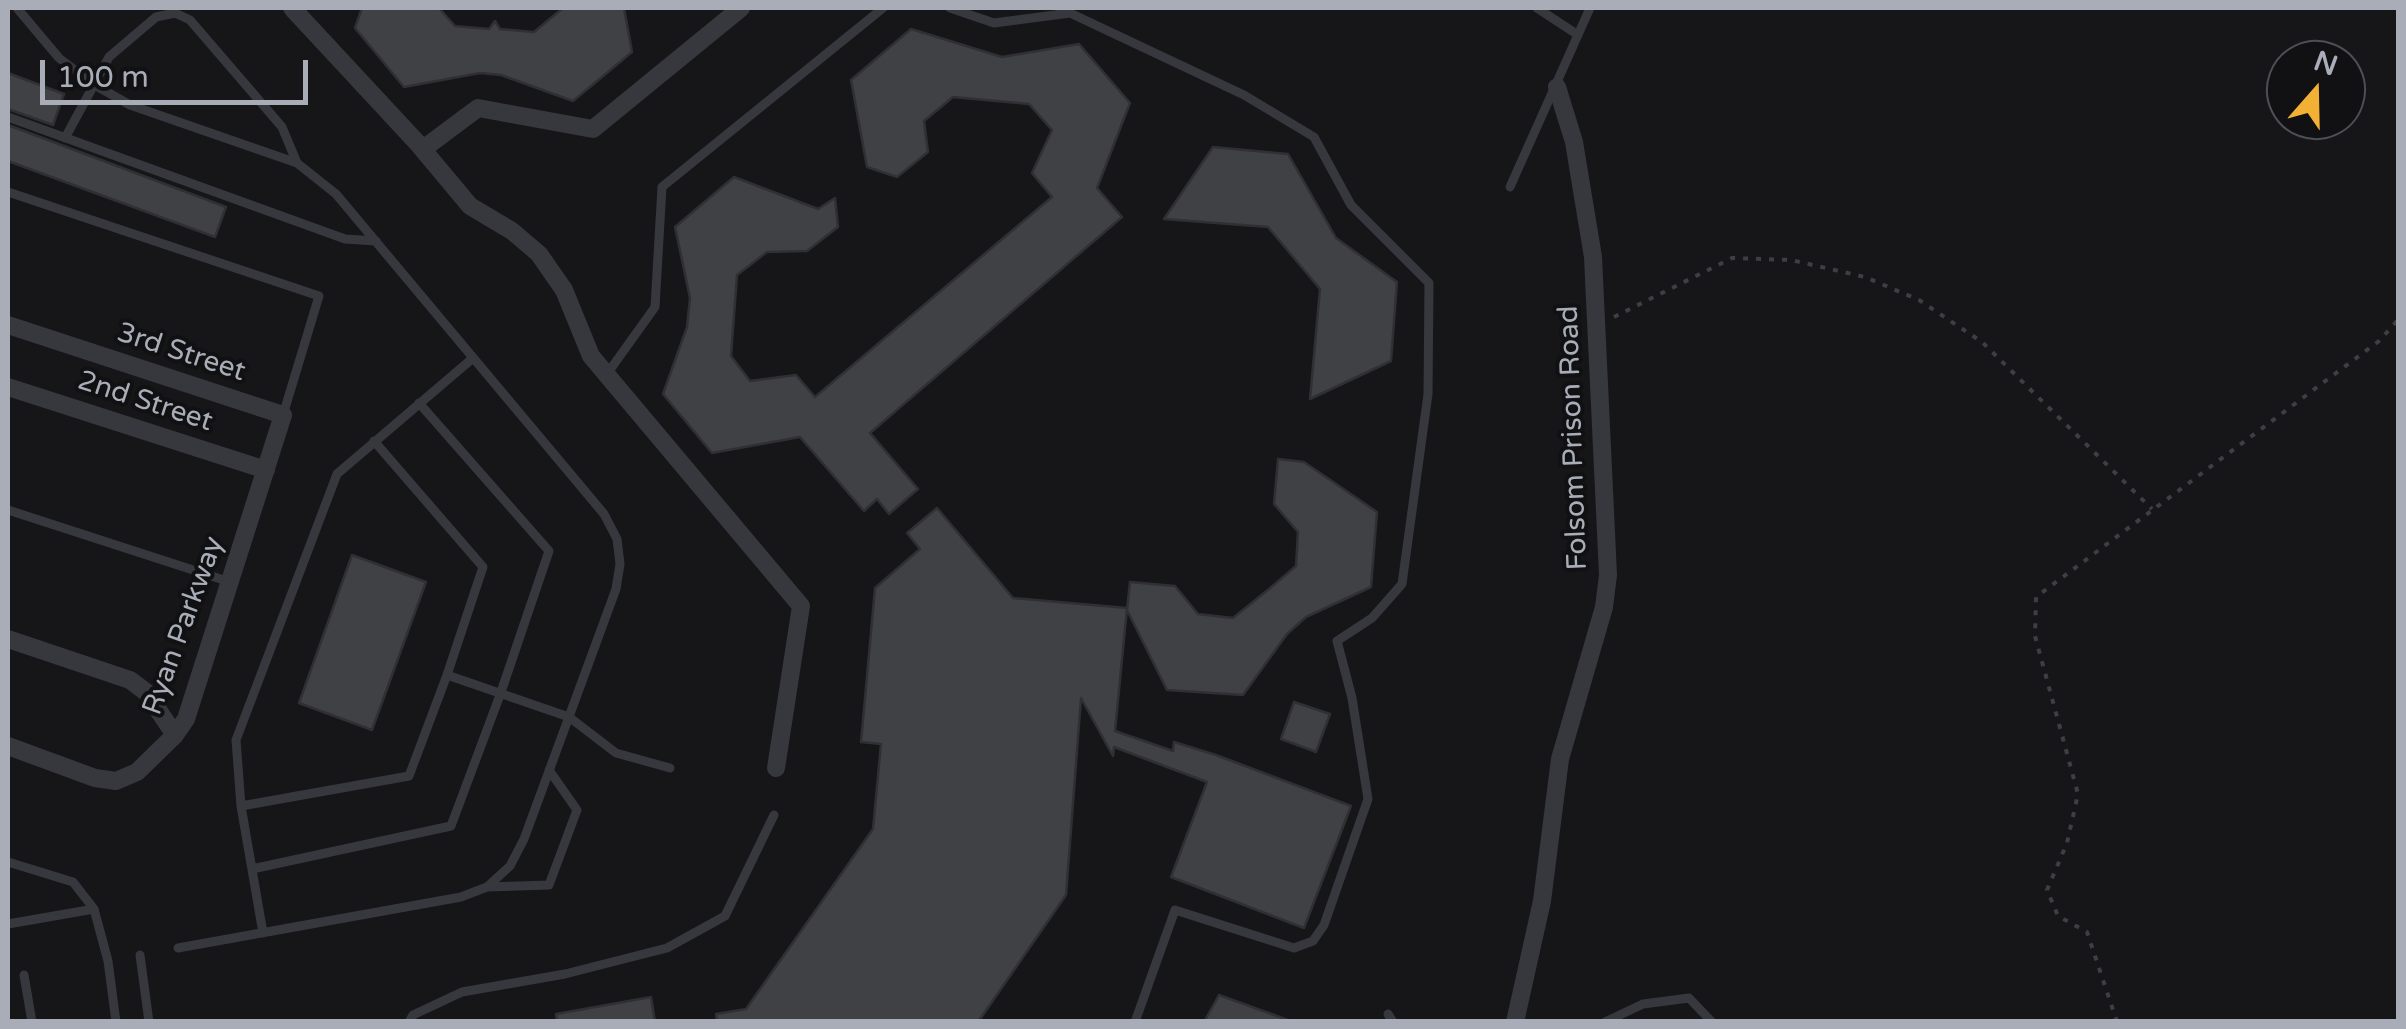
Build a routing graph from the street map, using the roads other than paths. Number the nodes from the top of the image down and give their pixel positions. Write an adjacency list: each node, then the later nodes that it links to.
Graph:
1 (17, 8): 9 (lane)
2 (292, 8): 13 (street)
3 (740, 8): 13 (street)
4 (882, 8): 20 (lane)
5 (950, 8): 52 (lane)
6 (1537, 8): 8 (lane)
7 (1590, 8): 8 (lane)
8 (1578, 35): 10 (lane)
9 (93, 84): 12 (lane); 14 (lane); 14 (lane)
10 (1557, 86): 15 (lane); 53 (street, Folsom Prison Road)
11 (8, 116): 12 (lane)
12 (66, 138): 17 (lane)
13 (414, 140): 20 (street)
14 (297, 163): 17 (lane)
15 (1510, 187)
16 (8, 192): 23 (lane)
17 (376, 241): 19 (lane)
18 (8, 325): 23 (street, 3rd Street)
19 (474, 358): 22 (lane); 31 (lane)
20 (607, 374): 35 (street)
21 (8, 387): 25 (street, 2nd Street)
22 (419, 403): 24 (lane); 30 (lane)
23 (283, 415): 25 (street)
24 (374, 441): 29 (lane); 37 (lane)
25 (266, 470): 27 (street, Ryan Parkway)
26 (8, 510): 27 (lane)
27 (230, 582): 32 (street, Ryan Parkway)
28 (8, 639): 32 (street)
29 (447, 675): 30 (lane); 37 (lane)
30 (500, 695): 31 (lane); 40 (lane)
31 (569, 717): 34 (lane); 36 (lane)
32 (175, 735): 33 (street, Ryan Parkway)
33 (8, 746)
34 (670, 768)
35 (776, 768)
36 (549, 770): 41 (lane); 41 (lane)
37 (241, 806): 40 (lane)
38 (774, 815): 51 (lane)
39 (8, 862): 42 (lane)
40 (252, 869): 44 (lane)
41 (487, 887): 44 (lane)
42 (94, 909): 43 (lane); 49 (lane)
43 (8, 924)
44 (263, 933): 45 (lane)
45 (178, 948)
46 (140, 955): 50 (lane)
47 (24, 975): 48 (lane)
48 (32, 1022)
49 (116, 1022)
50 (150, 1022)
51 (409, 1022)
52 (1135, 1022)
53 (1515, 1022)
54 (1605, 1022): 55 (lane)
55 (1712, 1022)

